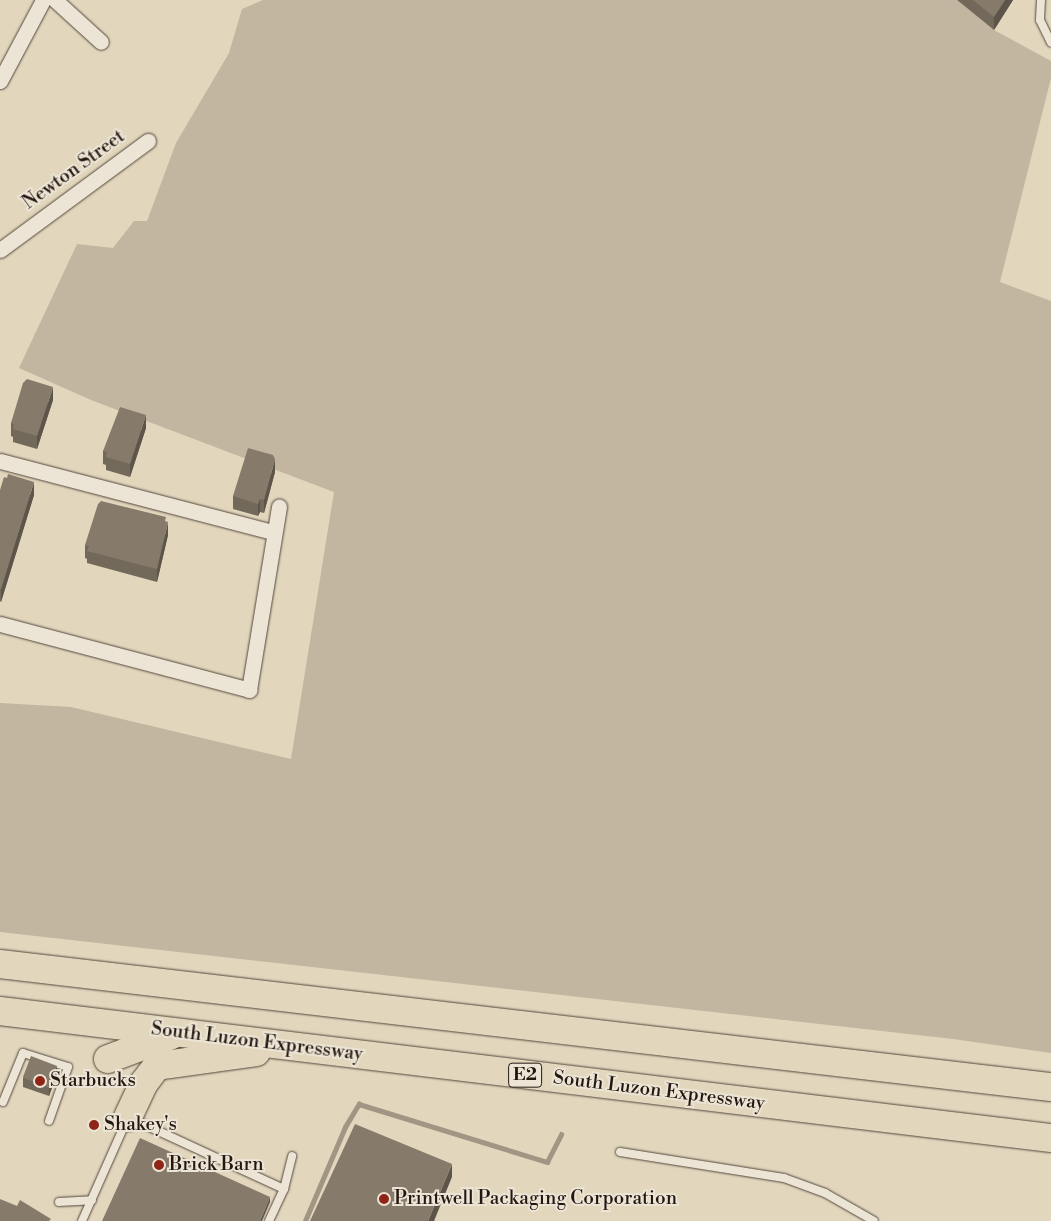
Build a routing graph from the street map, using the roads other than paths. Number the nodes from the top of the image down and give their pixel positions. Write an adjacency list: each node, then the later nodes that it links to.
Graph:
1 (43, 0): 6 (street)
2 (55, 0): 4 (street)
3 (1041, 0): 5 (lane)
4 (101, 42)
5 (1051, 43)
6 (0, 81)
7 (148, 141): 8 (street, Newton Street)
8 (0, 250)
9 (0, 461): 11 (street)
10 (279, 506): 11 (street)
11 (273, 532): 12 (street)
12 (0, 624)
13 (0, 964): 18 (highway)
14 (0, 1011): 15 (highway, South Luzon Expressway / E2)
15 (177, 1033): 16 (highway, South Luzon Expressway / E2); 17 (highway)
16 (294, 1046): 20 (highway); 22 (highway, South Luzon Expressway / E2)
17 (108, 1059)
18 (1051, 1087)
19 (3, 1102): 21 (lane)
20 (128, 1117): 25 (lane); 26 (lane)
21 (49, 1121)
22 (1051, 1138)
23 (620, 1152): 30 (lane)
24 (292, 1156): 25 (lane)
25 (284, 1189): 29 (lane)
26 (92, 1200): 27 (lane); 28 (lane)
27 (59, 1202)
28 (82, 1221)
29 (269, 1221)
30 (874, 1221)

